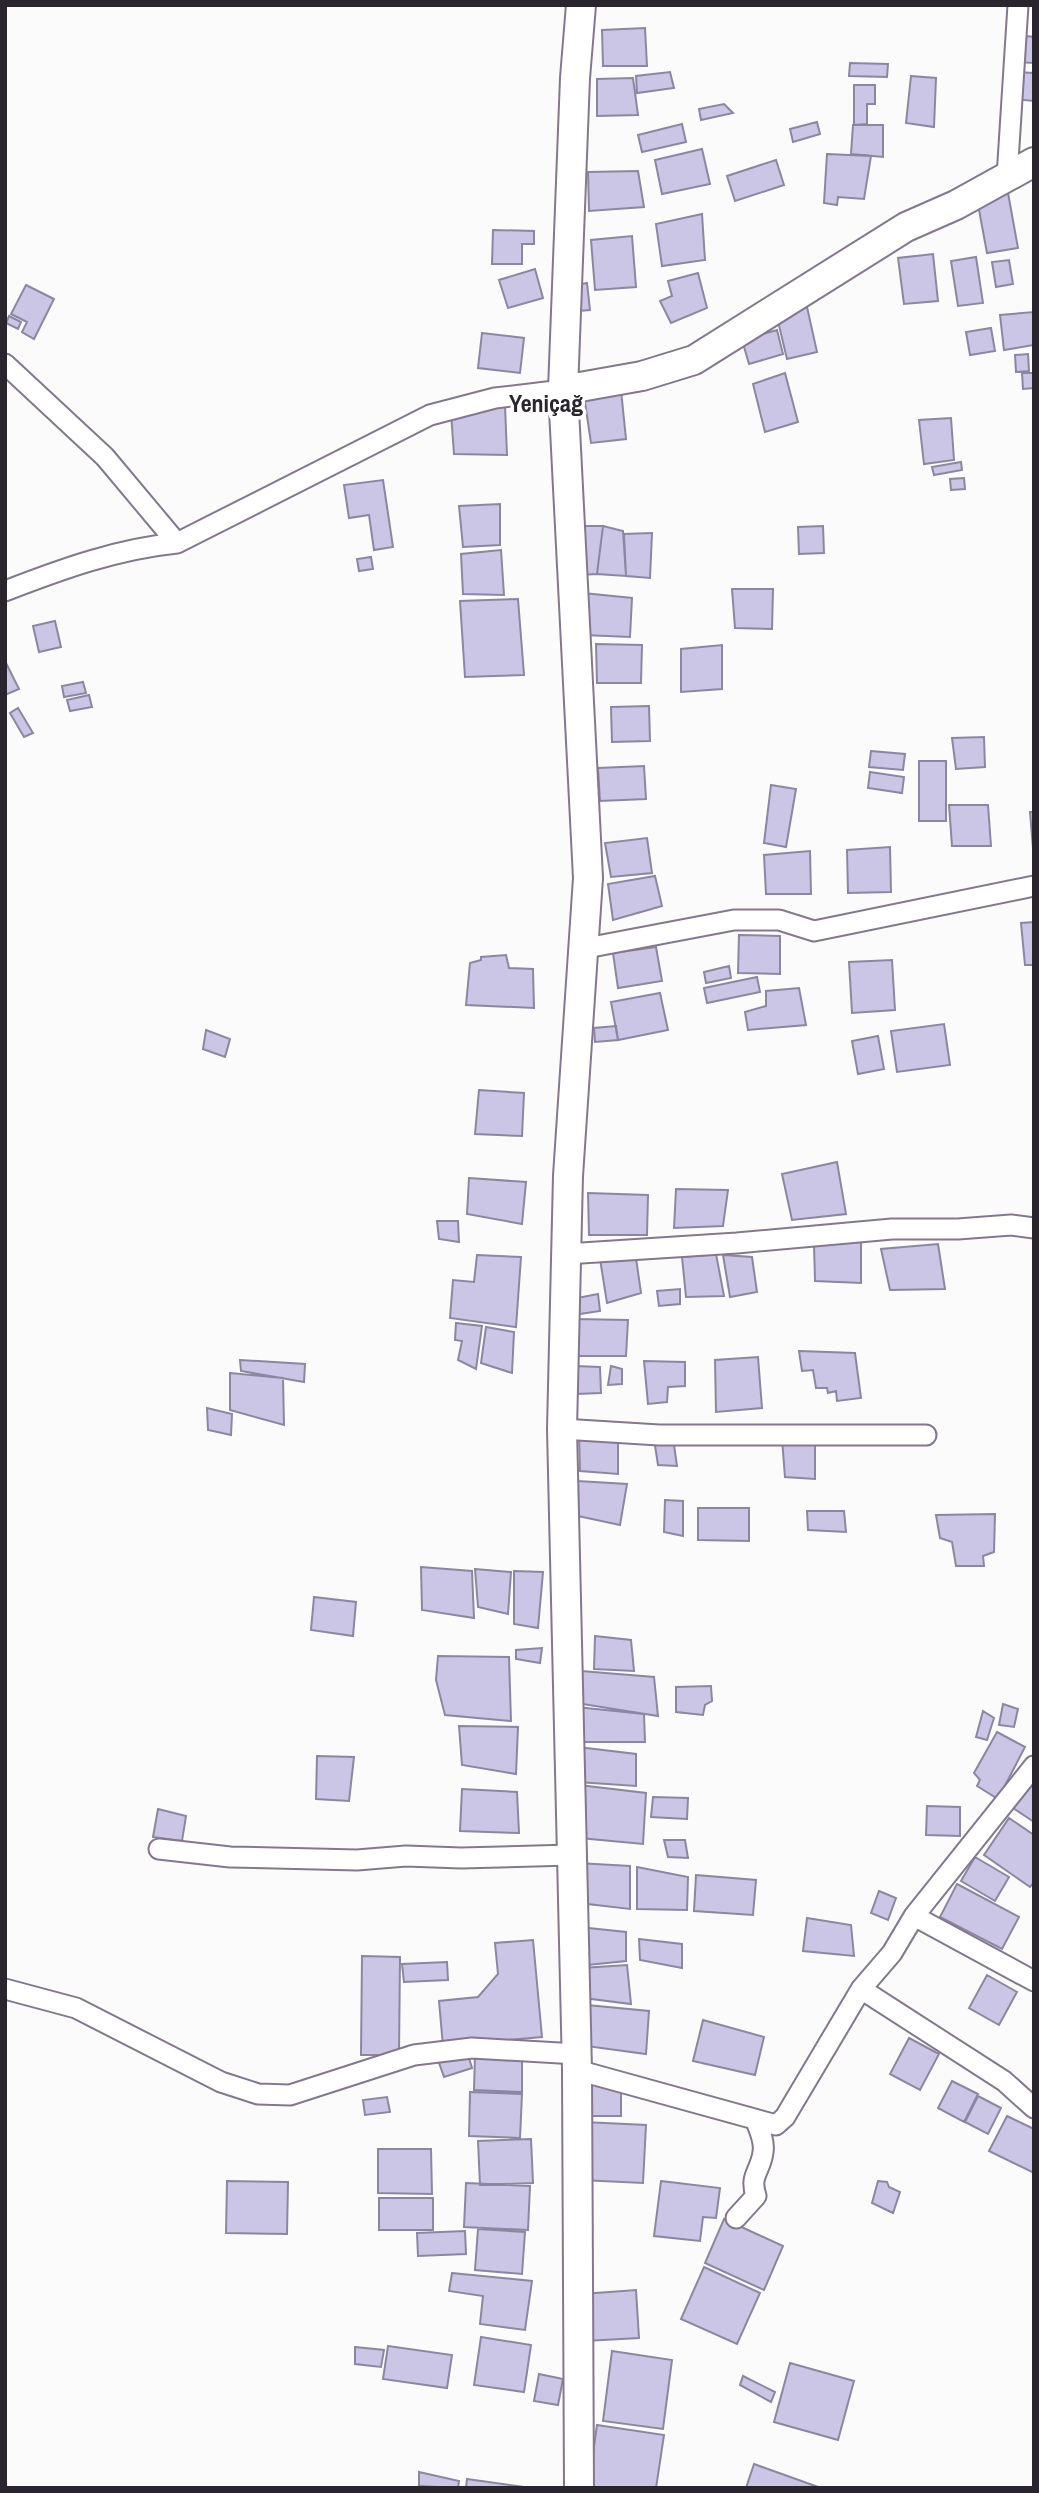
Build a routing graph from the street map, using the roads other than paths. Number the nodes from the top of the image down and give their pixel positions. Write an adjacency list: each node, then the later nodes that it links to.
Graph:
1 (580, 5): 6 (street)
2 (1018, 5): 4 (street)
3 (1034, 162): 4 (street)
4 (1007, 177): 6 (street)
5 (5, 364): 7 (street)
6 (563, 390): 7 (street); 10 (street)
7 (177, 543): 8 (street)
8 (5, 592)
9 (1034, 886): 10 (street)
10 (581, 949): 12 (street)
11 (1034, 1228): 12 (street)
12 (566, 1254): 13 (street)
13 (562, 1429): 14 (street); 17 (street)
14 (926, 1435)
15 (1034, 1766): 18 (street)
16 (159, 1849): 17 (street)
17 (572, 1855): 22 (street)
18 (914, 1916): 19 (street); 21 (street)
19 (1034, 1980)
20 (5, 1989): 22 (street)
21 (861, 1989): 23 (street); 24 (street)
22 (577, 2062): 24 (street); 26 (street)
23 (1034, 2108)
24 (755, 2119): 25 (street)
25 (736, 2218)
26 (579, 2488)

